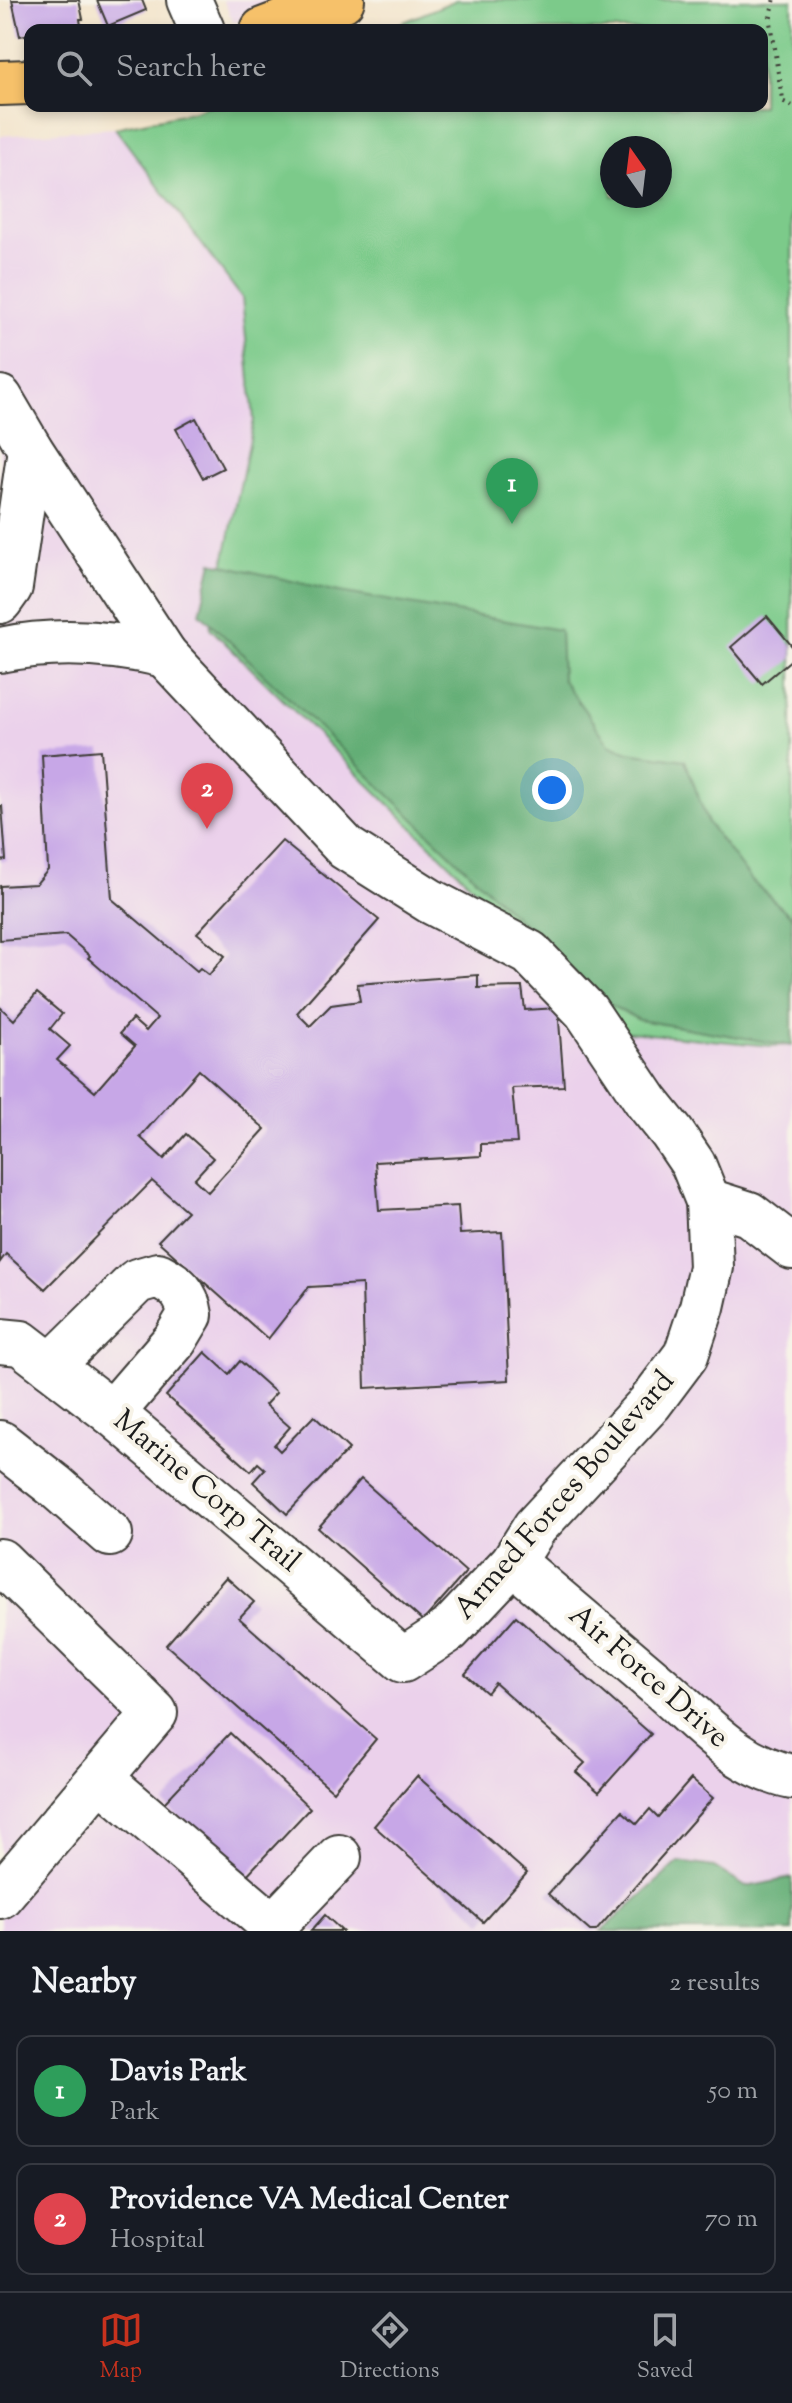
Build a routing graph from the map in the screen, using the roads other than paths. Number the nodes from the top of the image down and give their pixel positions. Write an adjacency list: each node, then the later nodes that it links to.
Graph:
1 (189, 0): 3 (street)
2 (342, 0): 4 (main road)
3 (199, 24)
4 (279, 24)
5 (24, 82): 6 (main road)
6 (0, 83)
7 (0, 398): 8 (street, Armed Forces Boulevard)
8 (30, 449): 9 (street); 11 (street, Armed Forces Boulevard)
9 (0, 601)
10 (0, 650): 11 (street)
11 (165, 655): 12 (street, Armed Forces Boulevard)
12 (708, 1201): 13 (street); 20 (street, Armed Forces Boulevard)
13 (792, 1247)
14 (0, 1341): 15 (street, Marine Corp Trail)
15 (51, 1366): 16 (street, Marine Corp Trail); 16 (street)
16 (112, 1413): 21 (street, Marine Corp Trail)
17 (0, 1443): 18 (street)
18 (110, 1534)
19 (0, 1561): 23 (street)
20 (513, 1562): 21 (street, Armed Forces Boulevard); 22 (street, Air Force Drive)
21 (403, 1660)
22 (792, 1777)
23 (101, 1779): 25 (street); 26 (street)
24 (339, 1857): 26 (street)
25 (0, 1896)
26 (271, 1928)

